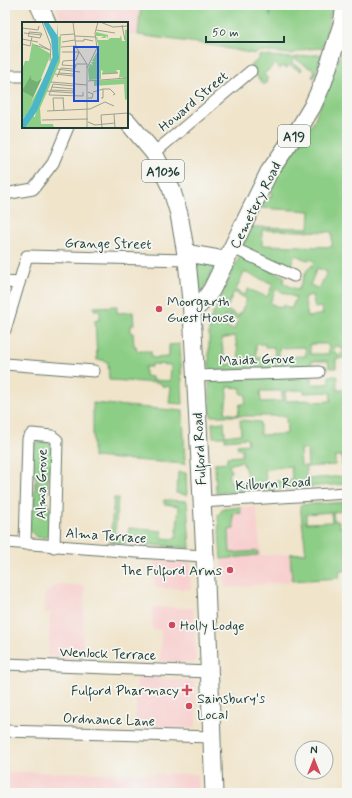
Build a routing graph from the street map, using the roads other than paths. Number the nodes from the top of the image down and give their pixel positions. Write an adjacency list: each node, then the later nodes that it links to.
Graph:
1 (39, 5): 3 (main road)
2 (345, 5): 11 (main road, Cemetery Road / A19)
3 (47, 22)
4 (251, 71): 9 (street, Howard Street)
5 (5, 76): 6 (street)
6 (22, 76)
7 (128, 122): 9 (main road, Fulford Road / A1036)
8 (68, 128): 10 (street)
9 (154, 153): 12 (main road, Fulford Road / A1036)
10 (5, 194)
11 (230, 254): 12 (main road); 13 (street); 16 (main road, Cemetery Road / A19)
12 (187, 256): 15 (street, Grange Street); 16 (main road, Fulford Road / A1036)
13 (294, 276)
14 (5, 282): 15 (street)
15 (19, 283): 17 (street)
16 (192, 312): 21 (main road, Fulford Road)
17 (5, 330)
18 (5, 364): 19 (street)
19 (94, 371)
20 (320, 372): 21 (street, Maida Grove)
21 (195, 376): 23 (main road, Fulford Road)
22 (347, 493): 23 (street, Kilburn Road)
23 (201, 502): 27 (main road, Fulford Road)
24 (5, 542): 25 (street, Alma Terrace)
25 (25, 544): 26 (street, Alma Terrace); 26 (street, Alma Grove)
26 (54, 547): 27 (street, Alma Terrace)
27 (205, 556): 29 (main road, Fulford Road)
28 (5, 664): 29 (street, Wenlock Terrace)
29 (210, 672): 31 (main road, Fulford Road)
30 (5, 731): 31 (street, Ordnance Lane)
31 (212, 737): 32 (main road, Fulford Road)
32 (214, 793)

